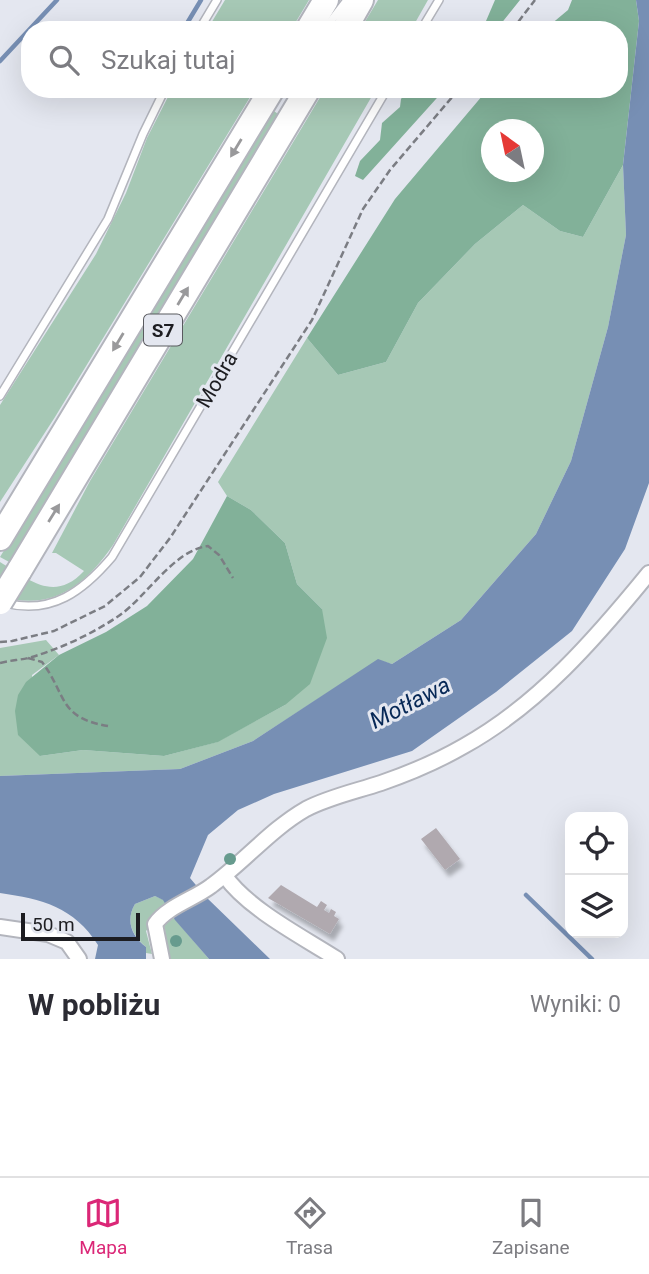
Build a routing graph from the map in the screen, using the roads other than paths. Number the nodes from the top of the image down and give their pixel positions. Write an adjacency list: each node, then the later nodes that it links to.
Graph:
1 (217, 0): 6 (lane)
2 (346, 0): 5 (lane)
3 (362, 0): 5 (highway)
4 (439, 0): 7 (lane)
5 (336, 14)
6 (204, 21)
7 (426, 21)
8 (161, 98): 12 (lane)
9 (268, 98): 13 (highway, S7, one-way to 13)
10 (301, 98): 15 (highway, S7, one-way to 10, bridge)
11 (382, 98): 15 (lane, Modra)
12 (0, 396)
13 (0, 538)
14 (649, 573): 16 (street)
15 (0, 602)
16 (225, 876): 19 (street); 20 (street)
17 (0, 927): 18 (street)
18 (79, 959)
19 (162, 959)
20 (337, 959)

